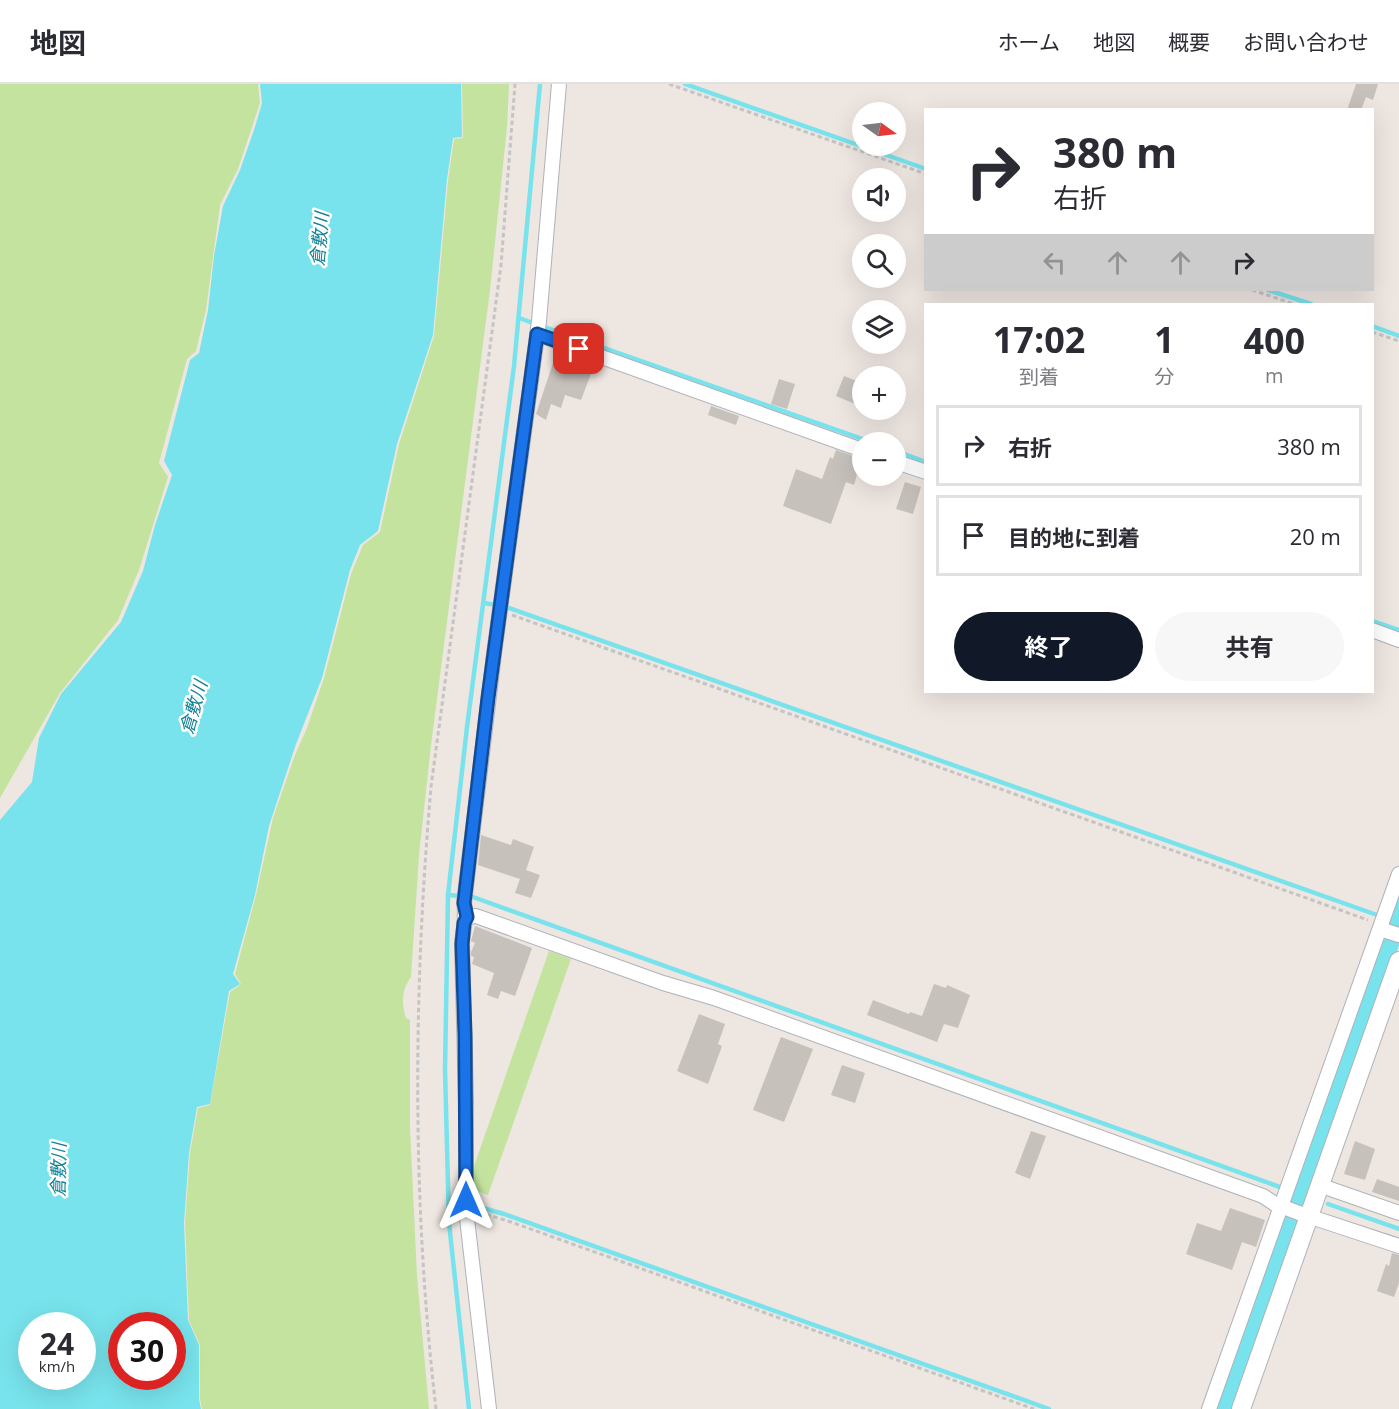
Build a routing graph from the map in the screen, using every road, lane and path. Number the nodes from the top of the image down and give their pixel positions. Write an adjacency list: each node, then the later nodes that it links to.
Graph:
1 (515, 84): 26 (path)
2 (560, 84): 7 (street)
3 (669, 84): 4 (path)
4 (924, 173)
5 (1255, 291): 6 (path)
6 (1291, 303)
7 (538, 328): 10 (street); 13 (street)
8 (1374, 333): 9 (path)
9 (1399, 341)
10 (852, 446)
11 (906, 465): 12 (street)
12 (924, 471)
13 (500, 612): 17 (street); 18 (path)
14 (1374, 631): 15 (street)
15 (1399, 640)
16 (1399, 874): 18 (street)
17 (465, 903): 21 (street); 22 (street)
18 (1388, 931): 21 (street)
19 (1399, 961): 20 (street)
20 (1319, 1185): 23 (street); 24 (street)
21 (1285, 1198): 23 (street); 29 (street)
22 (466, 1208): 27 (street); 28 (path)
23 (1304, 1214): 25 (street); 30 (street)
24 (1399, 1214)
25 (1399, 1246)
26 (436, 1409)
27 (489, 1409)
28 (1034, 1409)
29 (1209, 1409)
30 (1241, 1409)

